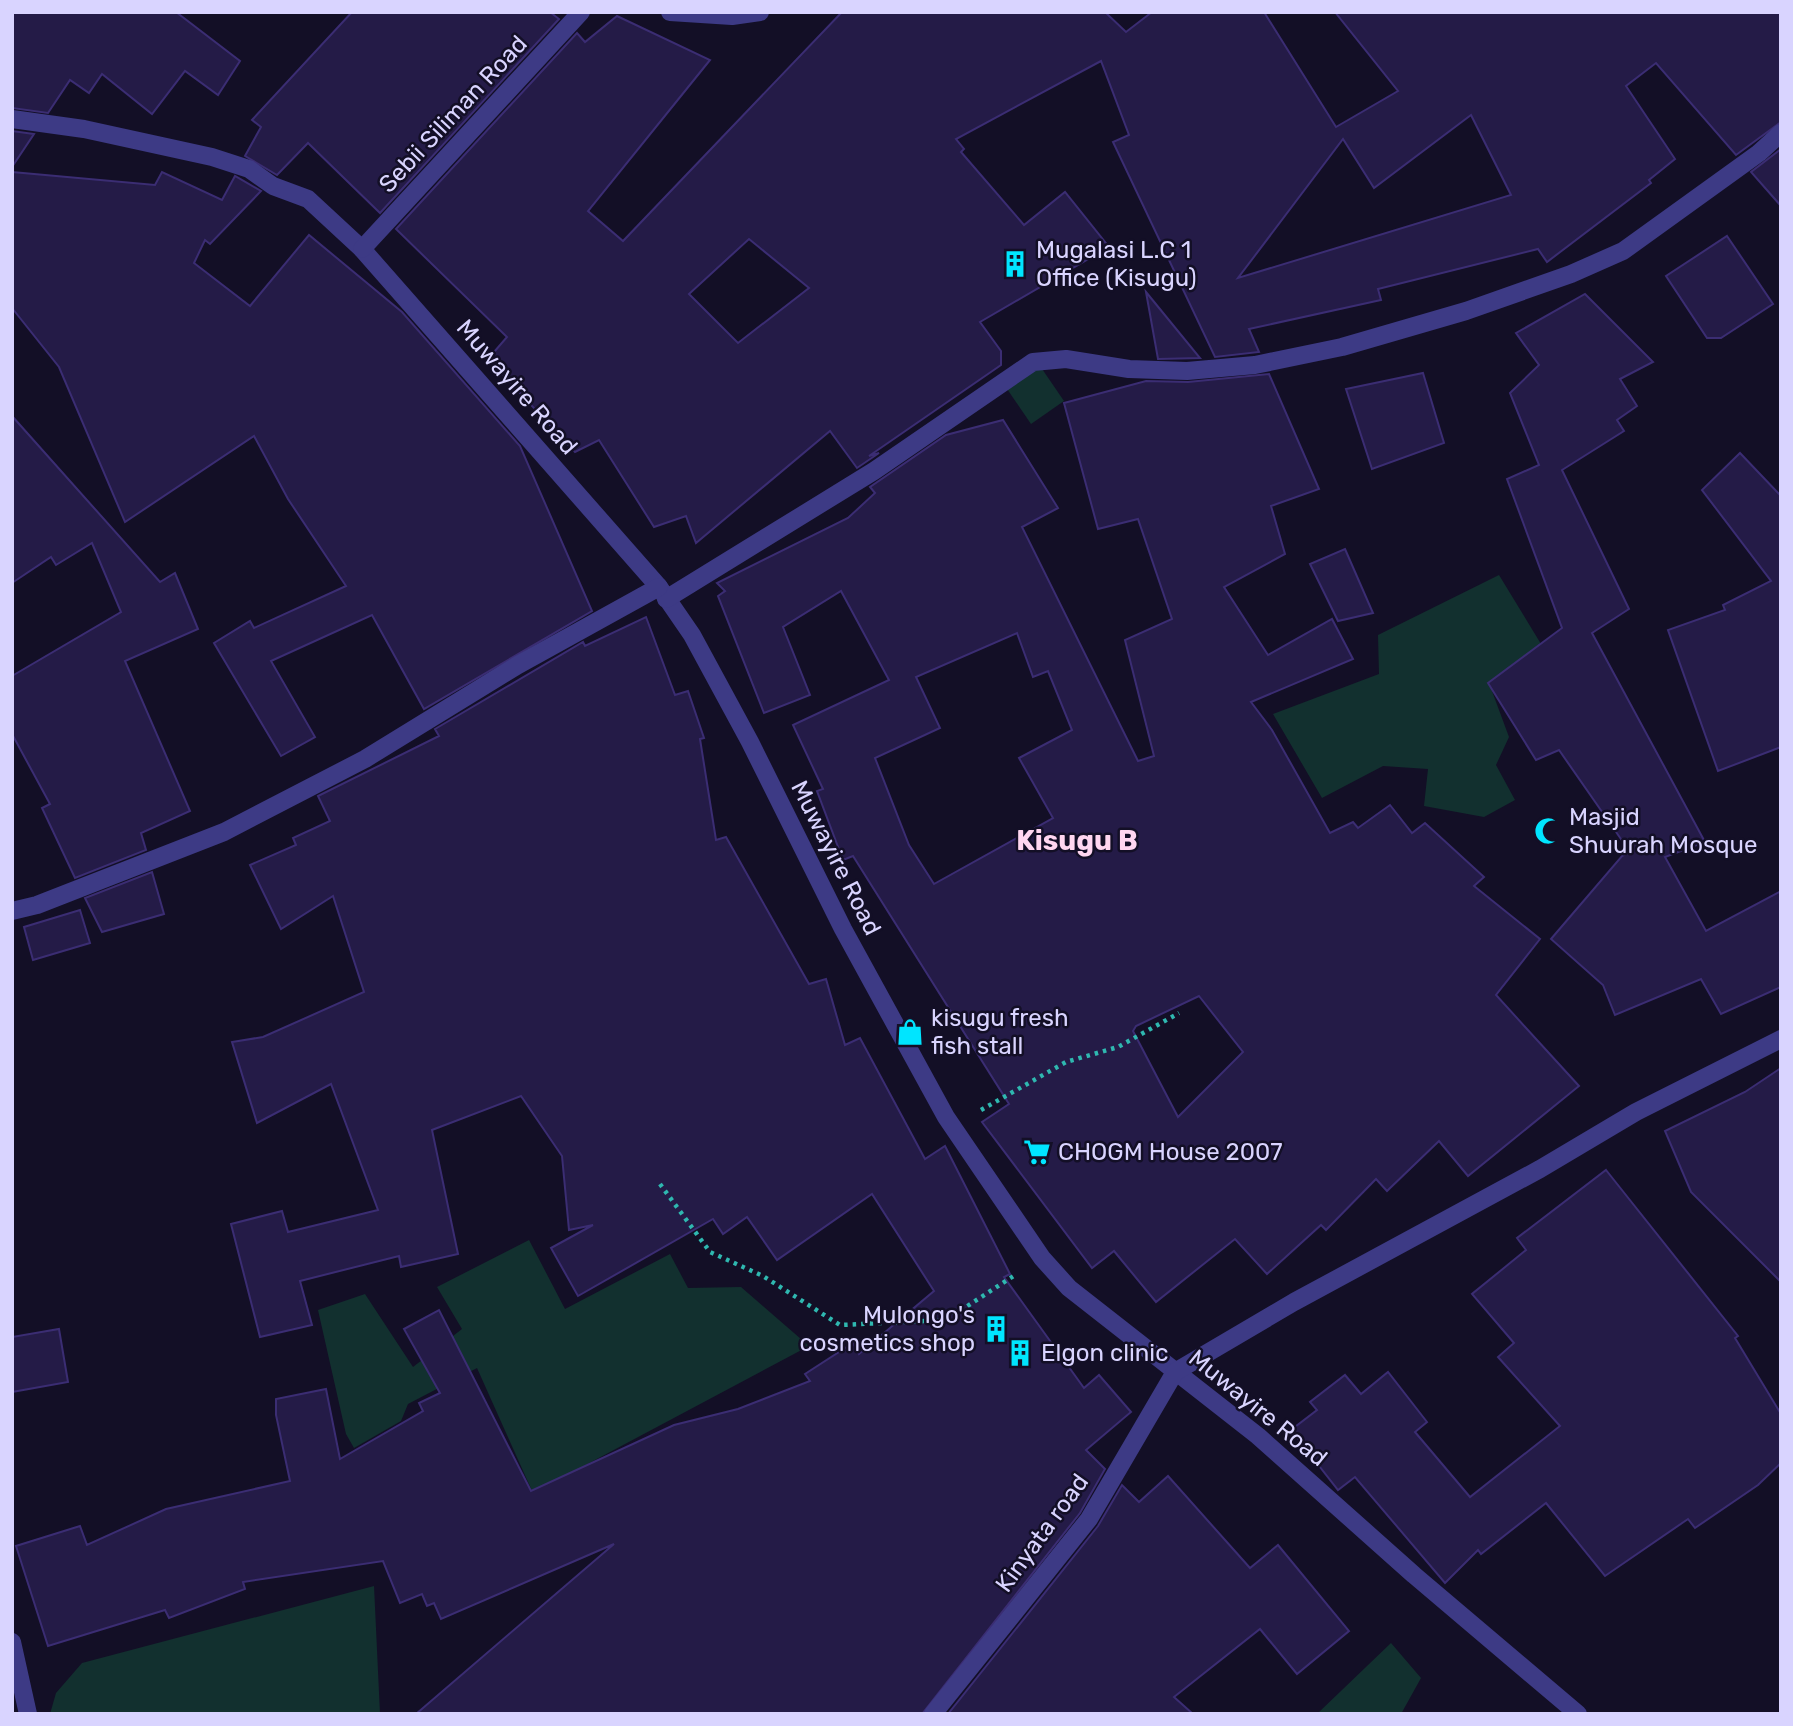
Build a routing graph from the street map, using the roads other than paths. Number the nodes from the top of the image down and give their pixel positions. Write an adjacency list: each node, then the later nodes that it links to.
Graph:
1 (581, 12): 6 (street, Sebii Siliman Road)
2 (670, 12): 3 (street)
3 (760, 12)
4 (12, 119): 6 (street, Muwayire Road)
5 (1781, 132): 7 (street)
6 (362, 248): 7 (street, Muwayire Road)
7 (662, 593): 8 (street); 10 (street, Muwayire Road)
8 (12, 911)
9 (1781, 1039): 10 (street)
10 (1175, 1372): 13 (street, Kinyata road); 14 (street, Muwayire Road)
11 (12, 1642): 12 (street)
12 (28, 1714)
13 (933, 1714)
14 (1578, 1714)

